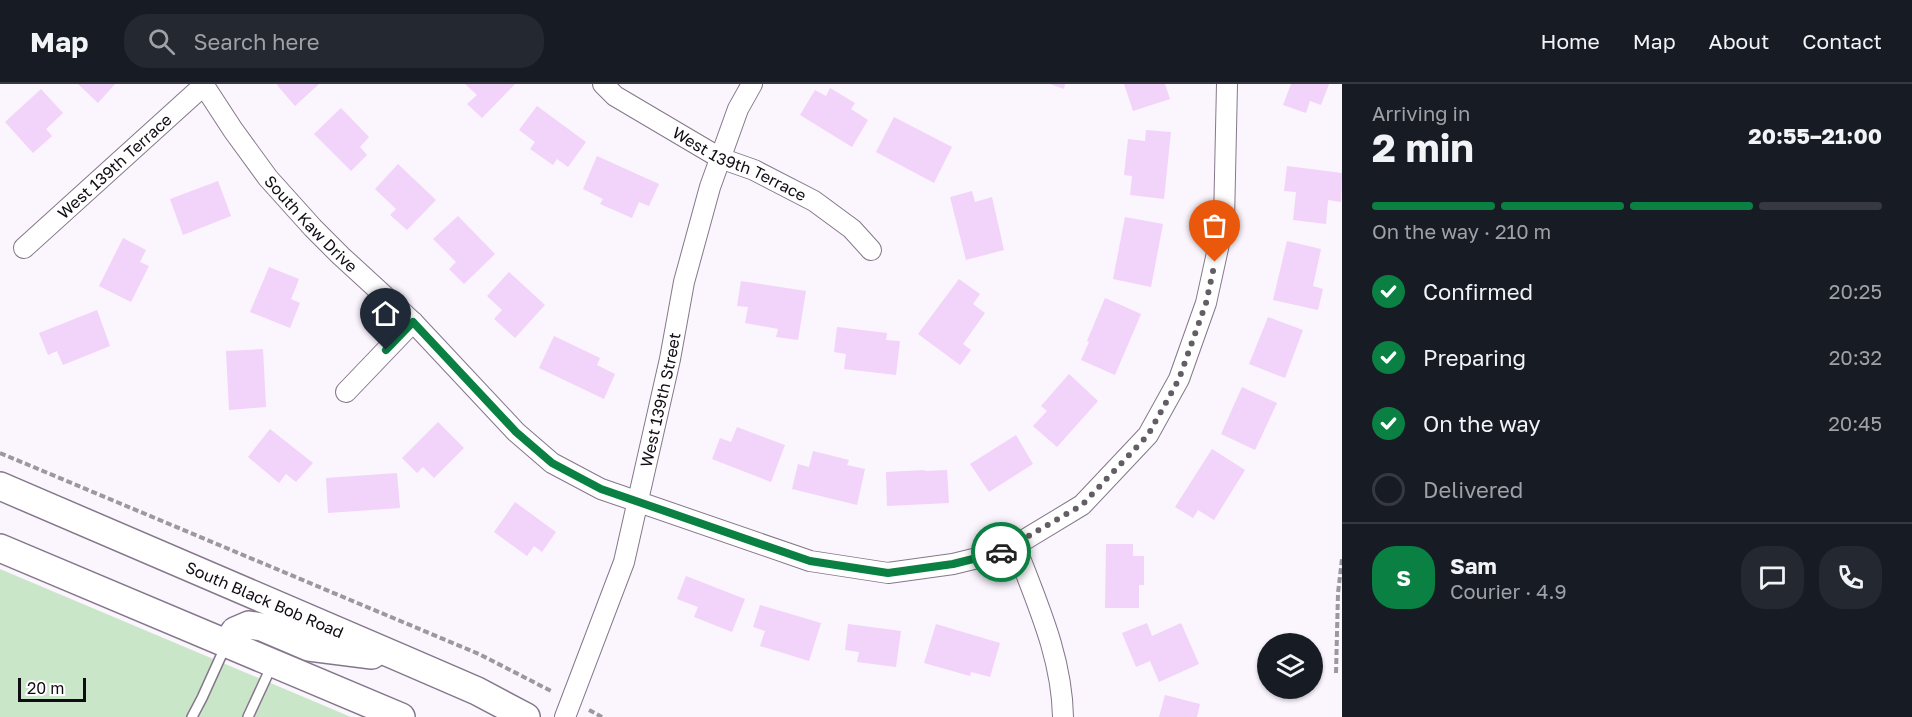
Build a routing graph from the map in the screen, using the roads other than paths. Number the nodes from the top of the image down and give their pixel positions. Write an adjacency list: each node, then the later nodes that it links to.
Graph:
1 (603, 84): 5 (street, West 139th Terrace)
2 (752, 84): 5 (street, West 139th Street)
3 (1227, 84): 12 (street, South Kaw Drive)
4 (203, 85): 6 (street, West 139th Terrace); 8 (street, South Kaw Drive)
5 (720, 158): 7 (street, West 139th Terrace); 11 (street, West 139th Street)
6 (24, 249)
7 (871, 250)
8 (413, 322): 9 (street); 11 (street, South Kaw Drive)
9 (346, 392)
10 (0, 486): 15 (main road, South Black Bob Road)
11 (638, 503): 12 (street, South Kaw Drive); 17 (street, West 139th Street)
12 (1015, 545): 22 (street)
13 (0, 548): 14 (main road)
14 (227, 643): 15 (main road); 16 (main road); 18 (lane)
15 (404, 659): 21 (main road, South Black Bob Road)
16 (273, 663): 19 (lane); 20 (main road)
17 (568, 709)
18 (192, 717)
19 (248, 717)
20 (401, 717)
21 (526, 717)
22 (1063, 717)

